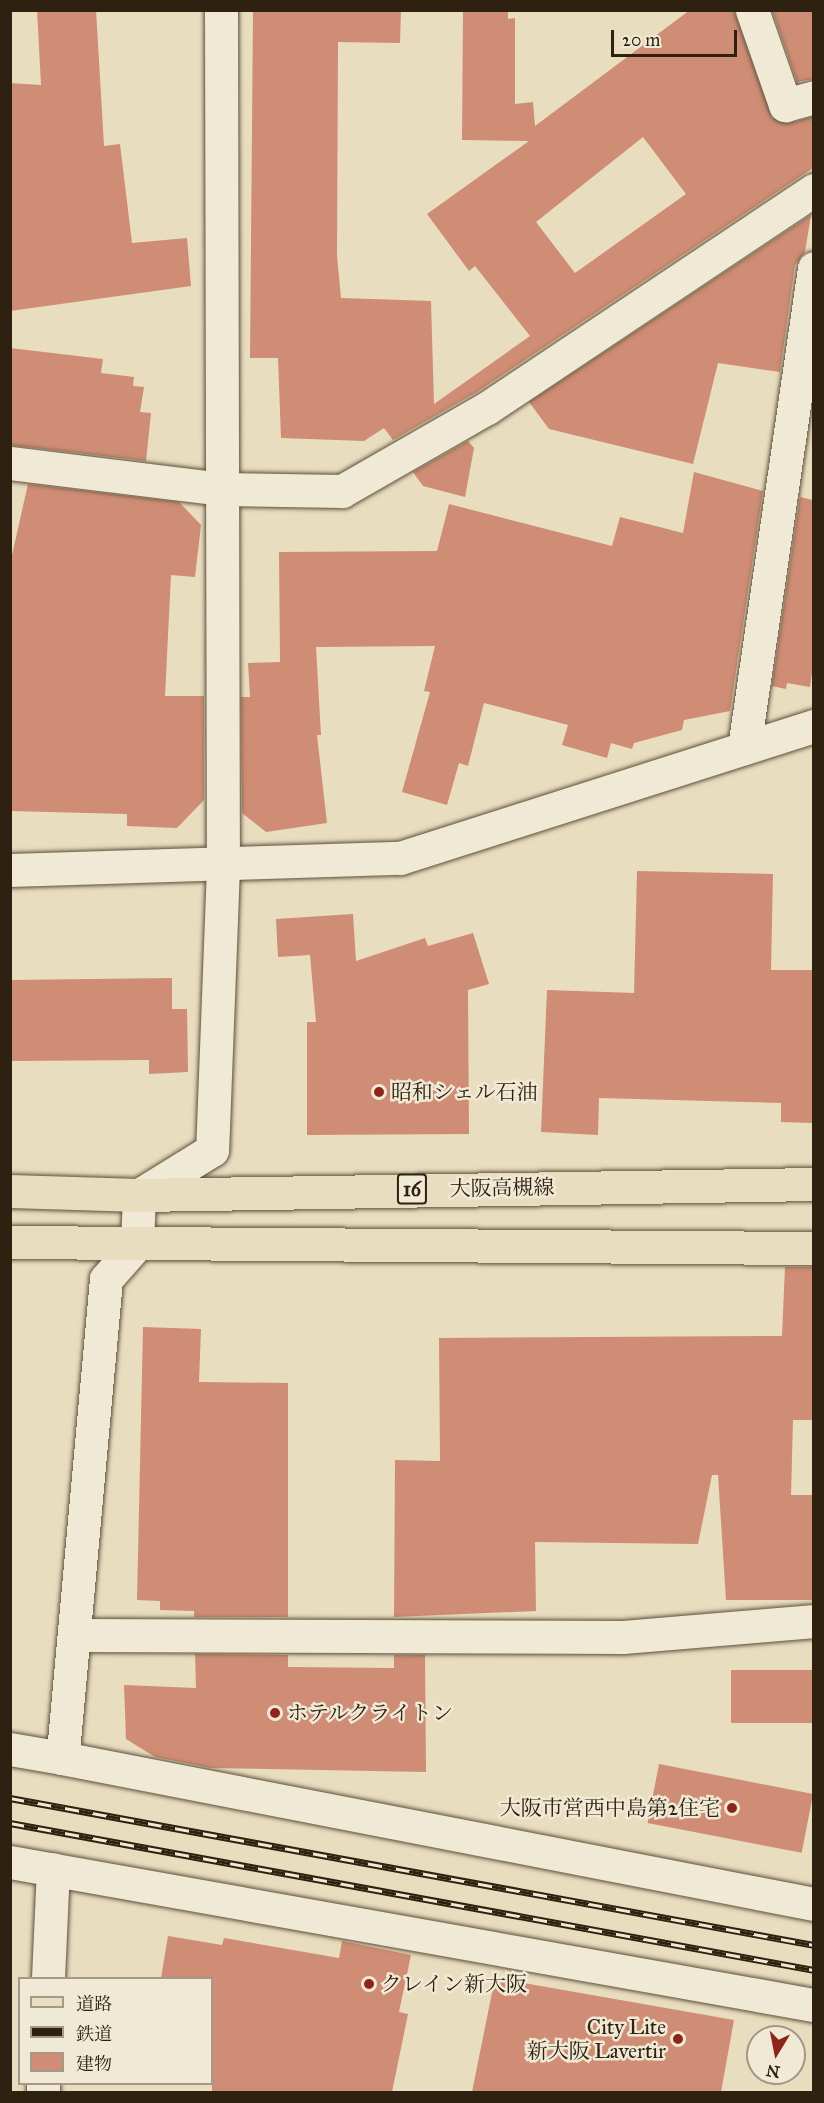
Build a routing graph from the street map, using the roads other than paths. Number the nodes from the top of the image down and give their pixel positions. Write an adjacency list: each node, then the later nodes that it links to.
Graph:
1 (221, 10): 7 (street)
2 (752, 10): 3 (street)
3 (813, 97)
4 (813, 190): 7 (street)
5 (813, 268): 9 (street)
6 (10, 464): 7 (street)
7 (223, 489): 10 (street)
8 (813, 726): 9 (street)
9 (744, 748): 10 (street)
10 (223, 867): 11 (street); 14 (street)
11 (10, 870)
12 (813, 1184): 14 (main road, 大阪高槻線 / 16)
13 (10, 1191): 14 (main road, 大阪高槻線 / 16)
14 (139, 1194): 16 (street)
15 (10, 1242): 16 (main road)
16 (137, 1244): 17 (main road); 19 (street)
17 (813, 1248)
18 (813, 1621): 19 (street)
19 (75, 1635): 21 (street)
20 (10, 1749): 21 (street)
21 (62, 1758): 24 (street)
22 (10, 1862): 23 (street)
23 (53, 1869): 25 (street); 26 (street)
24 (813, 1904)
25 (48, 1977)
26 (813, 2006)

